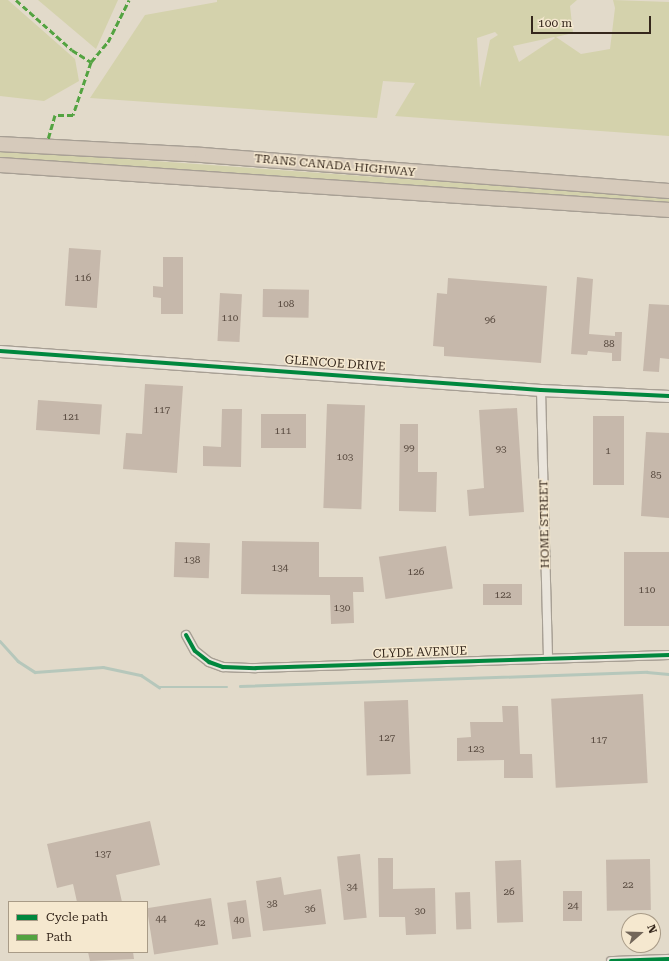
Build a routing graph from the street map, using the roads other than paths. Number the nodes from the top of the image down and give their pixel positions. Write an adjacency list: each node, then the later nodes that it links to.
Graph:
1 (0, 136): 3 (highway)
2 (0, 144): 3 (highway, TRANS CANADA HIGHWAY)
3 (182, 154): 5 (highway, TRANS CANADA HIGHWAY)
4 (0, 165): 6 (highway, TRANS CANADA HIGHWAY)
5 (669, 191)
6 (669, 210)
7 (0, 351): 8 (street, GLENCOE DRIVE)
8 (541, 390): 9 (street, GLENCOE DRIVE); 12 (street, HOME STREET)
9 (669, 396)
10 (186, 635): 12 (street, CLYDE AVENUE)
11 (669, 655): 12 (street, CLYDE AVENUE)
12 (548, 658)
13 (669, 959): 14 (street)
14 (611, 961)

